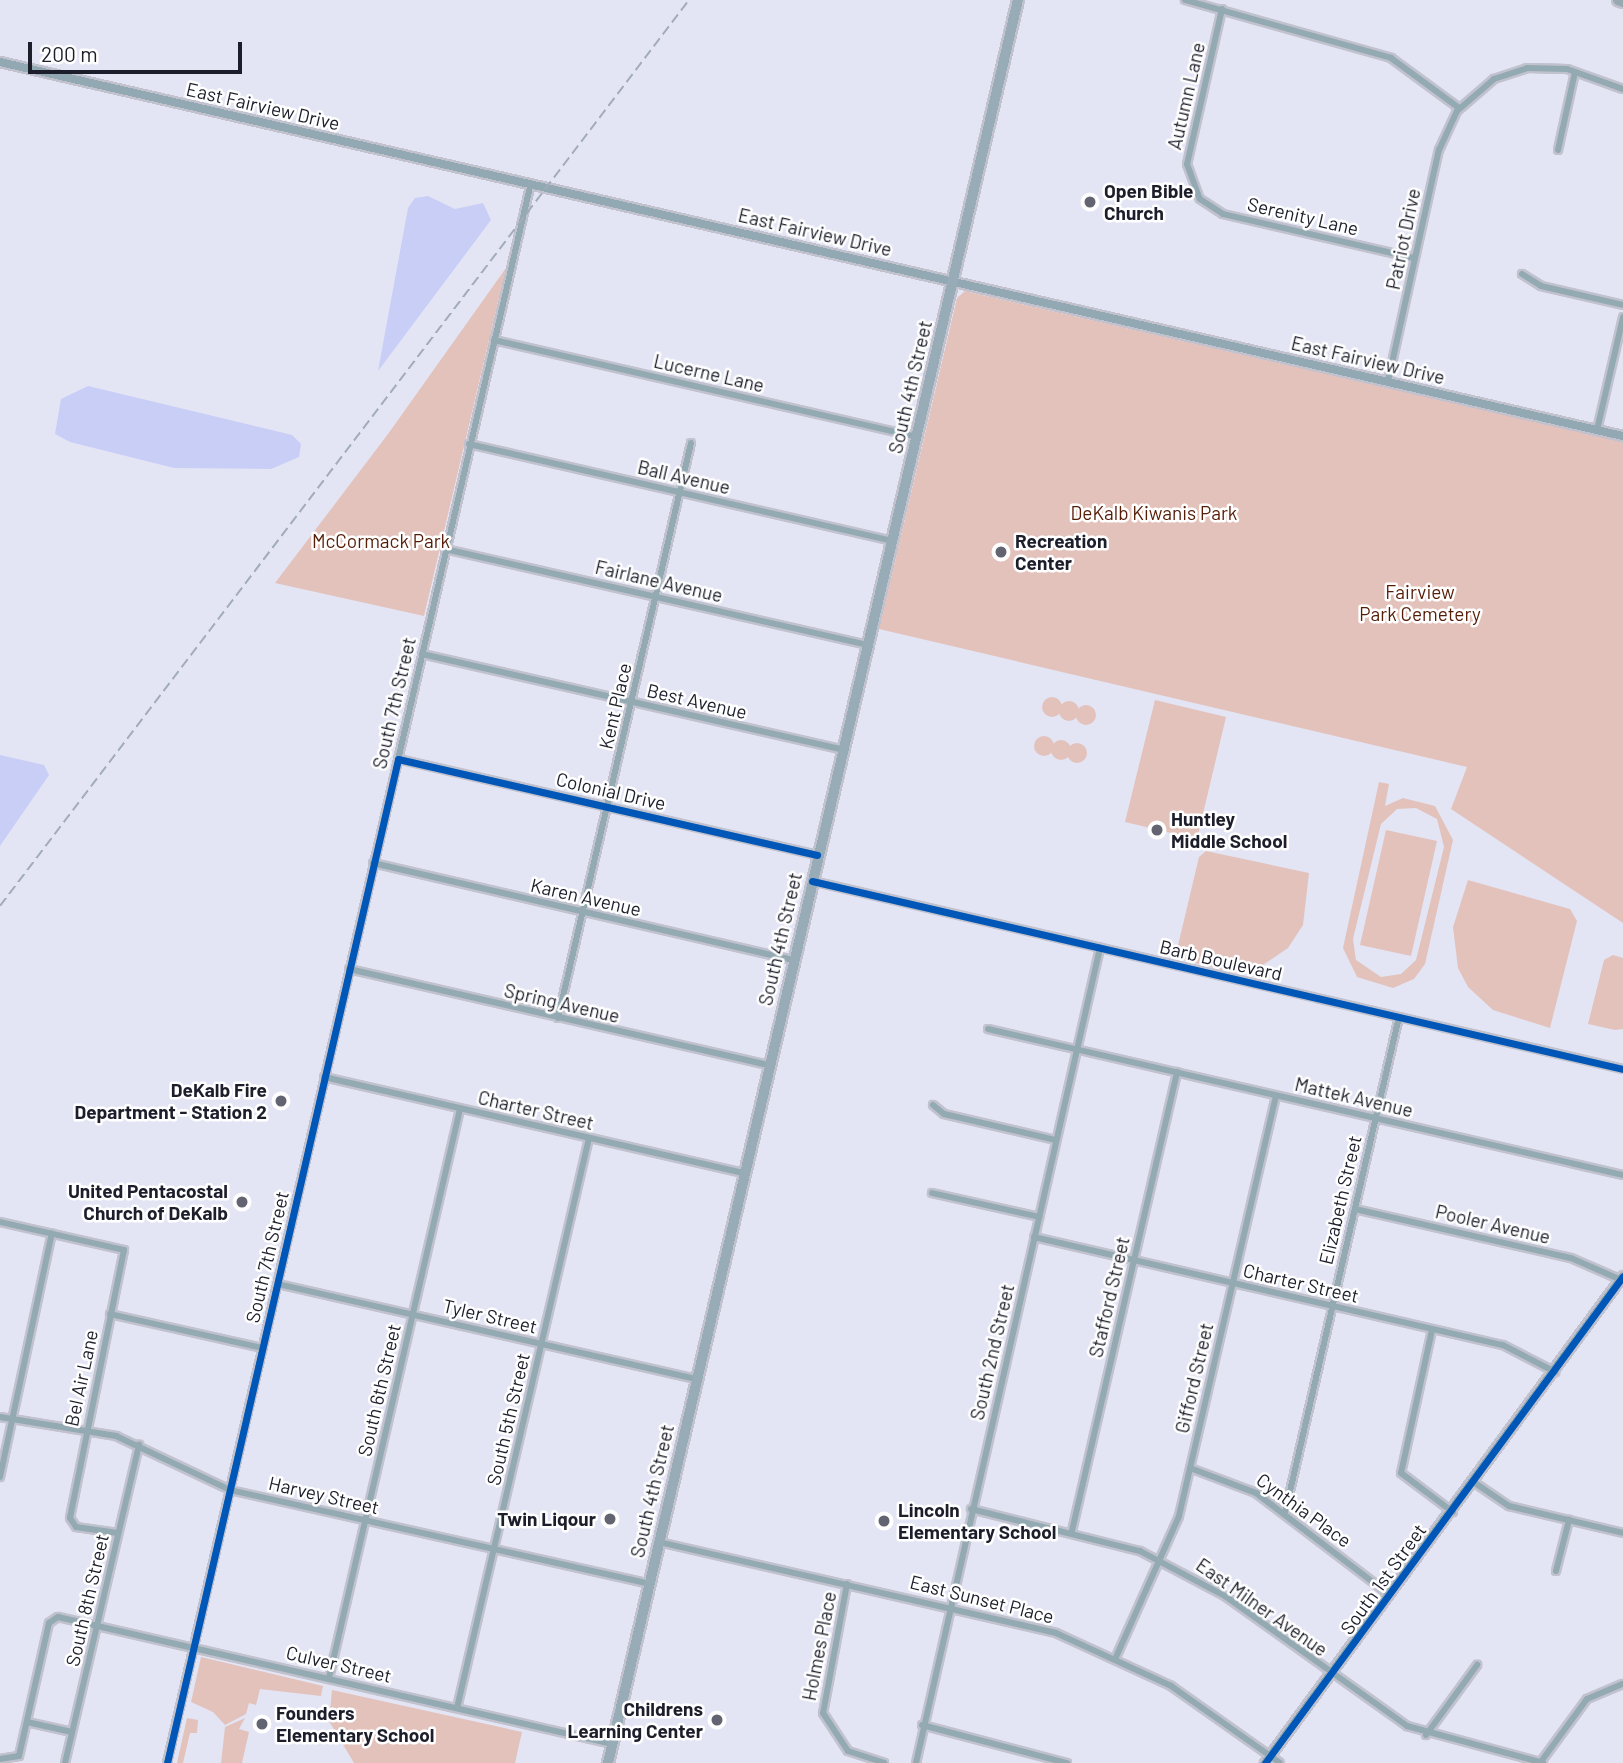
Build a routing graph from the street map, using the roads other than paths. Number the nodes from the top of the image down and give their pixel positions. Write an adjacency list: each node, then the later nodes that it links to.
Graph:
1 (1018, 0): 15 (main road, South 4th Street)
2 (1185, 0): 5 (street)
3 (1618, 0): 4 (highway)
4 (1623, 2)
5 (1222, 9): 9 (street); 12 (street, Autumn Lane)
6 (0, 62): 11 (street, East Fairview Drive)
7 (1575, 72): 8 (street); 9 (street); 10 (street)
8 (1623, 89)
9 (1459, 108): 13 (street, Patriot Drive)
10 (1558, 150)
11 (531, 183): 15 (street, East Fairview Drive); 18 (street, South 7th Street)
12 (1193, 190): 13 (street, Serenity Lane)
13 (1413, 258): 19 (street, Patriot Drive)
14 (1522, 274): 16 (street)
15 (953, 281): 19 (street, East Fairview Drive); 22 (main road, South 4th Street)
16 (1623, 305)
17 (1623, 317): 20 (street)
18 (494, 340): 22 (street, Lucerne Lane); 24 (street, South 7th Street)
19 (1388, 381): 20 (street, East Fairview Drive)
20 (1597, 430): 21 (street, East Fairview Drive)
21 (1623, 436)
22 (917, 437): 26 (main road, South 4th Street)
23 (691, 443): 25 (street, Kent Place)
24 (469, 444): 25 (street, Ball Avenue); 27 (street, South 7th Street)
25 (680, 493): 26 (street, Ball Avenue); 28 (street, Kent Place)
26 (891, 541): 29 (main road, South 4th Street)
27 (444, 549): 28 (street, Fairlane Avenue); 30 (street, South 7th Street)
28 (657, 597): 29 (street, Fairlane Avenue); 31 (street, Kent Place)
29 (867, 645): 32 (main road, South 4th Street)
30 (422, 654): 31 (street, Best Avenue); 33 (street, South 7th Street)
31 (632, 702): 32 (street, Best Avenue); 34 (street, Kent Place)
32 (843, 750): 35 (main road, South 4th Street)
33 (398, 759): 34 (street, Colonial Drive); 36 (street, South 7th Street)
34 (608, 807): 35 (street, Colonial Drive); 38 (street, Kent Place)
35 (817, 855): 37 (main road, South 4th Street)
36 (373, 863): 38 (street, Karen Avenue); 41 (street, South 7th Street)
37 (812, 881): 39 (street, Barb Boulevard); 40 (main road, South 4th Street)
38 (583, 912): 40 (street, Karen Avenue); 43 (street, Kent Place)
39 (1100, 948): 42 (street, Barb Boulevard); 45 (street, South 2nd Street)
40 (793, 960): 46 (main road, South 4th Street)
41 (349, 969): 43 (street, Spring Avenue); 49 (street, South 7th Street)
42 (1399, 1017): 47 (street, Barb Boulevard); 53 (street, Elizabeth Street)
43 (558, 1018): 46 (street, Spring Avenue)
44 (988, 1029): 45 (street, Mattek Avenue)
45 (1078, 1048): 48 (street, Mattek Avenue); 55 (street, South 2nd Street)
46 (768, 1065): 56 (main road, South 4th Street)
47 (1623, 1069)
48 (1177, 1072): 50 (street, Mattek Avenue); 64 (street, Stafford Street)
49 (324, 1077): 52 (street, Charter Street); 66 (street, South 7th Street)
50 (1276, 1096): 53 (street, Mattek Avenue); 67 (street, Gifford Street)
51 (933, 1105): 55 (street)
52 (460, 1109): 54 (street, Charter Street); 70 (street, South 6th Street)
53 (1376, 1118): 57 (street, Mattek Avenue); 59 (street, Elizabeth Street)
54 (589, 1138): 56 (street, Charter Street); 72 (street, South 5th Street)
55 (1056, 1140): 60 (street, South 2nd Street)
56 (742, 1173): 75 (main road, South 4th Street)
57 (1623, 1175)
58 (932, 1194): 60 (street)
59 (1355, 1209): 65 (street, Pooler Avenue); 68 (street, Elizabeth Street)
60 (1039, 1217): 63 (street, South 2nd Street)
61 (0, 1222): 62 (street)
62 (52, 1233): 69 (street, Bel Air Lane); 77 (street)
63 (1034, 1237): 64 (street, Charter Street); 84 (street, South 2nd Street)
64 (1133, 1261): 67 (street, Charter Street); 89 (street, Stafford Street)
65 (1622, 1278): 74 (street, South 1st Street)
66 (278, 1284): 70 (street, Tyler Street); 73 (street, South 7th Street)
67 (1232, 1284): 68 (street, Charter Street); 80 (street, Gifford Street)
68 (1331, 1307): 71 (street, Charter Street); 86 (street, Elizabeth Street)
69 (110, 1314): 73 (street); 78 (street, Bel Air Lane)
70 (413, 1315): 72 (street, Tyler Street); 87 (street, South 6th Street)
71 (1432, 1330): 74 (street, Charter Street); 85 (street)
72 (541, 1344): 75 (street, Tyler Street); 93 (street, South 5th Street)
73 (262, 1348): 83 (street, South 7th Street)
74 (1556, 1373): 82 (street, South 1st Street)
75 (696, 1379): 92 (main road, South 4th Street)
76 (0, 1417): 77 (street, Harvey Street)
77 (12, 1420): 78 (street, Harvey Street); 81 (street)
78 (84, 1435): 79 (street, Harvey Street); 90 (street, Bel Air Lane)
79 (139, 1444): 83 (street, Harvey Street); 90 (street, South 8th Street)
80 (1190, 1468): 86 (street, Cynthia Place); 94 (street, Gifford Street)
81 (0, 1477)
82 (1475, 1483): 85 (street, South 1st Street); 88 (street)
83 (230, 1490): 87 (street, Harvey Street); 101 (street, South 7th Street)
84 (971, 1509): 89 (street, East Milner Avenue); 99 (street, South 2nd Street)
85 (1452, 1512): 98 (street, South 1st Street)
86 (1285, 1513): 98 (street, Cynthia Place)
87 (366, 1520): 93 (street, Harvey Street); 105 (street, South 6th Street)
88 (1569, 1520): 91 (street); 95 (street)
89 (1072, 1531): 94 (street, East Milner Avenue)
90 (118, 1533): 100 (street, South 8th Street)
91 (1623, 1533)
92 (659, 1542): 96 (main road, South 4th Street); 97 (street, East Sunset Place)
93 (494, 1549): 96 (street, Harvey Street); 107 (street, South 5th Street)
94 (1162, 1561): 102 (street, Gifford Street); 104 (street, East Milner Avenue)
95 (1556, 1571)
96 (649, 1584): 112 (main road, South 4th Street)
97 (847, 1584): 99 (street, East Sunset Place); 118 (street, Holmes Place)
98 (1391, 1595): 104 (street, South 1st Street)
99 (949, 1606): 102 (street, East Sunset Place); 109 (street, South 2nd Street)
100 (97, 1626): 101 (street, Culver Street); 108 (street, Culver Street); 110 (street, South 8th Street)
101 (192, 1647): 105 (street, Culver Street); 116 (street, South 7th Street)
102 (1116, 1657): 114 (street, East Sunset Place)
103 (1477, 1665): 111 (street)
104 (1332, 1675): 111 (street, East Milner Avenue); 114 (street, South 1st Street)
105 (329, 1678): 107 (street, Culver Street)
106 (1623, 1684): 122 (street)
107 (457, 1708): 112 (street, Culver Street)
108 (27, 1722): 110 (street); 113 (street)
109 (922, 1725): 119 (street, South 2nd Street); 120 (street)
110 (72, 1732): 115 (street, South 8th Street)
111 (1426, 1735): 122 (street, East Milner Avenue)
112 (612, 1744): 117 (main road, South 4th Street)
113 (0, 1759)
114 (1268, 1759): 121 (street, East Sunset Place)
115 (65, 1763)
116 (167, 1763)
117 (608, 1763)
118 (884, 1763)
119 (916, 1763)
120 (1067, 1763)
121 (1280, 1763)
122 (1541, 1763)

